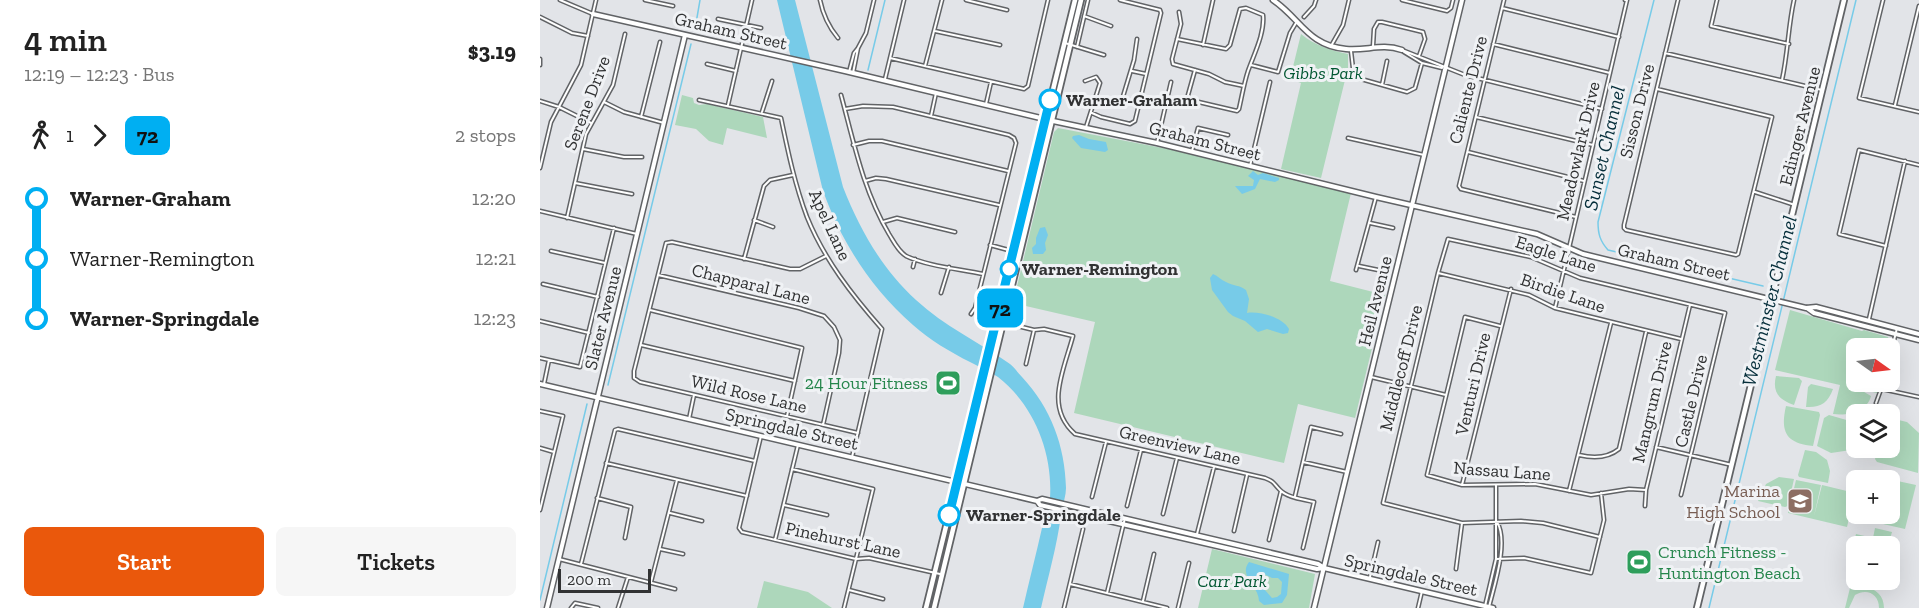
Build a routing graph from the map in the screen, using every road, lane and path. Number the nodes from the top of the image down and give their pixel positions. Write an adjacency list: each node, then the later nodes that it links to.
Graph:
1 (560, 0): 34 (street, Graham Street)
2 (596, 0): 34 (street)
3 (645, 0): 29 (street)
4 (752, 0): 40 (street)
5 (820, 0): 48 (street)
6 (874, 0): 78 (street)
7 (904, 0): 66 (street)
8 (942, 0): 43 (street)
9 (966, 0): 32 (street)
10 (1048, 0): 86 (street)
11 (1075, 0): 52 (main road)
12 (1082, 0): 52 (main road)
13 (1088, 0): 35 (street)
14 (1120, 0): 80 (street)
15 (1213, 0): 56 (street)
16 (1274, 0): 39 (street)
17 (1316, 0): 37 (street)
18 (1349, 0): 57 (street)
19 (1402, 0): 27 (street)
20 (1504, 0): 31 (street, Caliente Drive)
21 (1626, 0): 47 (street, Meadowlark Drive)
22 (1678, 0): 63 (street, Sisson Drive)
23 (1717, 0): 54 (street)
24 (1794, 0): 54 (street)
25 (1844, 0): 92 (main road, Edinger Avenue)
26 (1883, 0): 101 (street)
27 (1453, 1): 28 (street)
28 (1461, 2): 74 (street, Heil Avenue)
29 (673, 6)
30 (1919, 6): 101 (street)
31 (1502, 8): 47 (street); 53 (street, Caliente Drive)
32 (1007, 10)
33 (1179, 12): 50 (street)
34 (593, 14): 45 (street, Graham Street); 46 (street)
35 (1084, 16): 41 (street); 60 (street)
36 (540, 17): 46 (street)
37 (1305, 17)
38 (718, 19): 40 (street)
39 (1296, 23): 57 (street); 72 (street)
40 (747, 25): 42 (street); 59 (street)
41 (1111, 26)
42 (761, 28)
43 (934, 31): 55 (street); 73 (street)
44 (625, 34): 97 (street, Serene Drive)
45 (687, 35): 59 (street, Graham Street); 114 (street, Slater Avenue)
46 (588, 36): 102 (street)
47 (1619, 37): 79 (street, Meadowlark Drive)
48 (838, 38)
49 (1137, 39): 77 (street)
50 (1177, 39): 56 (street); 75 (street)
51 (660, 42): 109 (street)
52 (1068, 43): 60 (street); 111 (main road); 112 (main road)
53 (1493, 44): 79 (street); 81 (street, Caliente Drive)
54 (1789, 44): 85 (street)
55 (1000, 45)
56 (1203, 45): 72 (street)
57 (1331, 46): 61 (street)
58 (1373, 46): 61 (street); 62 (street); 65 (street)
59 (742, 47): 76 (street); 78 (street, Graham Street)
60 (1077, 47): 64 (street)
61 (1351, 50): 89 (street)
62 (1402, 50): 65 (street); 69 (street)
63 (1665, 53): 85 (street); 91 (street, Sisson Drive)
64 (1104, 55)
65 (1419, 56): 74 (street)
66 (890, 58): 73 (street); 83 (street)
67 (540, 59): 71 (street)
68 (1387, 61): 89 (street)
69 (1422, 63): 74 (street); 89 (street)
70 (707, 64): 76 (street)
71 (540, 65)
72 (1251, 65): 90 (street)
73 (926, 66): 86 (street)
74 (1445, 68): 81 (street); 124 (street, Heil Avenue)
75 (1195, 70): 90 (street); 90 (street)
76 (736, 71): 100 (street)
77 (1132, 71): 80 (street); 98 (street)
78 (851, 73): 83 (street, Graham Street)
79 (1610, 73): 104 (street, Meadowlark Drive)
80 (1146, 74): 105 (street)
81 (1485, 80): 104 (street); 110 (street, Caliente Drive)
82 (772, 81): 107 (street)
83 (885, 81): 93 (street, Graham Street)
84 (1085, 81): 105 (street)
85 (1782, 81): 92 (street)
86 (991, 82): 99 (street)
87 (1171, 82): 118 (street)
88 (1270, 82): 128 (street)
89 (1382, 85)
90 (1245, 86)
91 (1657, 89): 135 (street); 135 (street, Sisson Drive)
92 (1822, 90): 138 (main road, Edinger Avenue)
93 (936, 93): 99 (street, Graham Street); 108 (street)
94 (842, 94): 103 (street)
95 (699, 100): 100 (street)
96 (540, 101): 102 (street)
97 (604, 102): 109 (street); 113 (street, Serene Drive)
98 (1121, 103)
99 (986, 104): 111 (street, Graham Street)
100 (728, 105): 107 (street)
101 (1895, 106): 106 (street)
102 (559, 107): 113 (street); 129 (street)
103 (845, 109): 108 (street); 119 (street)
104 (1602, 109): 120 (street, Meadowlark Drive)
105 (1092, 112): 115 (street)
106 (1919, 112)
107 (762, 113): 131 (street, Apel Lane)
108 (931, 116): 130 (street)
109 (641, 117): 114 (street)
110 (1476, 117): 120 (street); 123 (street, Caliente Drive)
111 (1046, 119): 112 (street, Graham Street); 157 (main road)
112 (1053, 121): 115 (street, Graham Street); 158 (main road)
113 (591, 123): 121 (street, Serene Drive)
114 (664, 123): 151 (street, Slater Avenue)
115 (1086, 127): 118 (street, Graham Street)
116 (1228, 135): 122 (street)
117 (1347, 138): 124 (street)
118 (1156, 143): 122 (street, Graham Street)
119 (853, 145): 130 (street); 133 (street)
120 (1593, 145): 132 (street, Meadowlark Drive)
121 (582, 149): 125 (street); 134 (street, Serene Drive)
122 (1192, 151): 128 (street, Graham Street)
123 (1467, 152): 132 (street); 142 (street, Caliente Drive)
124 (1424, 155): 140 (street, Heil Avenue)
125 (642, 156)
126 (1905, 161): 127 (street); 154 (street); 154 (street)
127 (1919, 165)
128 (1250, 166): 137 (street, Graham Street)
129 (540, 168)
130 (1008, 171): 139 (street)
131 (793, 175): 144 (street); 159 (street, Apel Lane)
132 (1584, 181): 142 (street, Meadowlark Drive)
133 (864, 182): 139 (street); 145 (street)
134 (575, 183): 136 (street); 143 (street, Serene Drive)
135 (1754, 192): 138 (street)
136 (632, 194)
137 (1376, 197): 140 (street, Graham Street); 146 (street)
138 (1795, 205): 176 (main road, Edinger Avenue)
139 (999, 206): 153 (street)
140 (1412, 206): 155 (street, Graham Street); 202 (street, Heil Avenue)
141 (540, 211): 143 (street)
142 (1576, 217): 155 (street, Meadowlark Drive)
143 (567, 218): 148 (street)
144 (754, 220): 147 (street); 160 (street)
145 (882, 222): 150 (street); 161 (street)
146 (1370, 223): 149 (street); 163 (street)
147 (772, 227)
148 (614, 228): 151 (street); 162 (street)
149 (1393, 228)
150 (956, 232)
151 (637, 234): 212 (street, Slater Avenue)
152 (1448, 239): 168 (street, Eagle Lane); 169 (street, Middlecoff Drive)
153 (990, 245): 157 (street); 170 (street)
154 (1886, 246): 186 (street)
155 (1569, 249): 168 (street, Meadowlark Drive); 176 (street, Graham Street)
156 (551, 250): 162 (street)
157 (1013, 251): 158 (street); 183 (main road)
158 (1021, 253): 184 (main road)
159 (826, 256): 160 (street); 220 (street, Apel Lane)
160 (744, 259): 171 (street)
161 (915, 259): 164 (street); 165 (street)
162 (606, 263): 175 (street)
163 (1359, 266): 166 (street); 167 (street)
164 (913, 267)
165 (949, 267): 170 (street); 174 (street)
166 (1356, 270)
167 (1383, 271)
168 (1564, 272): 177 (street, Eagle Lane); 178 (street, Meadowlark Drive)
169 (1438, 273): 173 (street, Birdie Lane); 206 (street, Middlecoff Drive)
170 (983, 274): 181 (street)
171 (657, 275): 179 (street); 219 (street, Chapparal Lane)
172 (543, 284): 175 (street)
173 (1510, 290): 178 (street, Birdie Lane); 187 (street, Venturi Drive)
174 (941, 293)
175 (598, 297): 191 (street)
176 (1775, 300): 186 (street, Graham Street); 236 (main road, Edinger Avenue)
177 (1690, 304): 180 (street, Eagle Lane); 195 (street, Mangrum Drive)
178 (1555, 308): 185 (street, Birdie Lane)
179 (650, 310): 197 (street); 203 (street)
180 (1725, 313): 230 (street, Castle Drive)
181 (971, 314)
182 (540, 321): 191 (street)
183 (996, 321): 184 (street); 201 (main road)
184 (1003, 322): 189 (street); 205 (main road)
185 (1611, 323): 190 (street, Birdie Lane); 229 (street)
186 (1867, 324): 188 (street, Graham Street); 192 (street, Graham Street)
187 (1500, 326): 210 (street); 244 (street, Venturi Drive)
188 (1897, 328): 192 (street); 193 (street, Graham Street)
189 (1034, 330): 200 (street); 223 (street, Greenview Lane)
190 (1646, 332): 195 (street, Birdie Lane); 229 (street)
191 (589, 333): 199 (street)
192 (1896, 334): 194 (street); 196 (street, Graham Street)
193 (1919, 334)
194 (1895, 338)
195 (1681, 339): 225 (street, Mangrum Drive)
196 (1919, 340)
197 (641, 345): 203 (street); 209 (street, Wild Rose Lane)
198 (540, 358): 199 (street)
199 (549, 360): 204 (street)
200 (1026, 364)
201 (985, 369): 205 (main road); 214 (main road)
202 (1371, 377): 206 (street); 239 (street, Heil Avenue)
203 (795, 381): 217 (street)
204 (542, 385): 212 (street, Springdale Street)
205 (987, 387): 215 (main road)
206 (1411, 387): 210 (street); 267 (street, Middlecoff Drive)
207 (1881, 392): 213 (street)
208 (1896, 392): 211 (street)
209 (694, 395): 217 (street, Wild Rose Lane); 218 (street)
210 (1446, 395): 244 (street, Nassau Lane)
211 (1919, 397)
212 (597, 398): 218 (street, Springdale Street); 283 (street, Slater Avenue)
213 (1876, 403)
214 (976, 405): 215 (main road); 242 (main road)
215 (982, 407): 243 (main road)
216 (540, 411): 228 (street)
217 (787, 416): 219 (street, Wild Rose Lane)
218 (689, 419): 222 (street, Springdale Street)
219 (823, 425): 220 (street, Wild Rose Lane)
220 (858, 433): 231 (street)
221 (1341, 434): 234 (street)
222 (761, 436): 224 (street, Springdale Street); 233 (street)
223 (1106, 442): 227 (street, Greenview Lane); 252 (street)
224 (798, 445): 231 (street, Springdale Street); 238 (street)
225 (1656, 447): 230 (street); 246 (street, Mangrum Drive)
226 (540, 448): 228 (street)
227 (1141, 450): 232 (street, Greenview Lane); 257 (street)
228 (554, 452): 259 (street)
229 (1579, 455): 248 (street)
230 (1692, 456): 236 (street); 250 (street, Castle Drive)
231 (852, 457): 242 (street, Springdale Street)
232 (1177, 458): 237 (street, Greenview Lane); 261 (street)
233 (755, 461): 235 (street); 251 (street)
234 (1303, 462): 239 (street); 253 (street)
235 (606, 463): 241 (street); 254 (street)
236 (1732, 465): 315 (main road, Edinger Avenue)
237 (1214, 467): 240 (street, Greenview Lane); 271 (street)
238 (792, 469): 256 (street); 284 (street)
239 (1347, 472): 288 (street, Heil Avenue)
240 (1248, 475): 247 (street, Greenview Lane); 270 (street)
241 (677, 480): 251 (street); 260 (street)
242 (957, 482): 243 (street, Springdale Street); 265 (main road)
243 (963, 484): 255 (street, Springdale Street); 279 (main road)
244 (1462, 485): 245 (street, Nassau Lane)
245 (1496, 485): 248 (street, Nassau Lane); 266 (street)
246 (1646, 490): 249 (street, Nassau Lane); 258 (street, Mangrum Drive)
247 (1281, 491): 253 (street, Greenview Lane); 276 (street)
248 (1569, 491): 249 (street, Nassau Lane)
249 (1601, 494): 272 (street)
250 (1682, 495)
251 (747, 496): 274 (street, Pinehurst Lane)
252 (1092, 497)
253 (1294, 497): 280 (street, Greenview Lane)
254 (597, 498): 273 (street); 287 (street)
255 (1037, 501): 263 (street, Springdale Street); 268 (street, Springdale Street)
256 (784, 505): 262 (street); 274 (street)
257 (1127, 506)
258 (1645, 506)
259 (540, 510)
260 (668, 512): 264 (street); 278 (street)
261 (1163, 514)
262 (827, 515)
263 (1125, 518): 268 (street); 271 (street, Springdale Street)
264 (702, 520)
265 (948, 522): 279 (main road); 290 (main road)
266 (1497, 522): 267 (street); 272 (street); 285 (street)
267 (1462, 523): 289 (street)
268 (1124, 524): 275 (street, Springdale Street); 299 (street)
269 (1083, 529): 295 (street)
270 (1234, 531)
271 (1197, 535): 275 (street); 288 (street, Springdale Street)
272 (1600, 537): 285 (street)
273 (626, 538)
274 (775, 540): 284 (street, Pinehurst Lane)
275 (1195, 540): 288 (street, Springdale Street)
276 (1269, 540)
277 (1378, 542): 293 (street)
278 (659, 548): 281 (street); 294 (street)
279 (948, 548): 291 (main road)
280 (1303, 548)
281 (683, 554)
282 (1154, 554): 301 (street)
283 (559, 559): 287 (street); 304 (street, Slater Avenue)
284 (856, 559): 290 (street, Pinehurst Lane); 297 (street)
285 (1498, 559): 303 (street)
286 (1189, 563): 312 (street)
287 (581, 564): 292 (street)
288 (1324, 568): 293 (street, Springdale Street); 313 (street, Heil Avenue)
289 (1456, 569)
290 (935, 573): 291 (street, Pinehurst Lane); 308 (main road)
291 (942, 574): 309 (main road)
292 (628, 577): 294 (street); 306 (street)
293 (1369, 579): 298 (street, Springdale Street)
294 (651, 583): 296 (street)
295 (1070, 584): 299 (street); 310 (street)
296 (675, 589)
297 (849, 590): 300 (street); 307 (street)
298 (1422, 591): 303 (street, Springdale Street); 314 (street)
299 (1107, 593): 301 (street)
300 (883, 599)
301 (1143, 602): 311 (street)
302 (572, 606): 305 (street)
303 (1489, 607)
304 (547, 608)
305 (598, 608)
306 (618, 608)
307 (844, 608)
308 (926, 608)
309 (934, 608)
310 (1064, 608)
311 (1167, 608)
312 (1178, 608)
313 (1314, 608)
314 (1418, 608)
315 (1697, 608)

